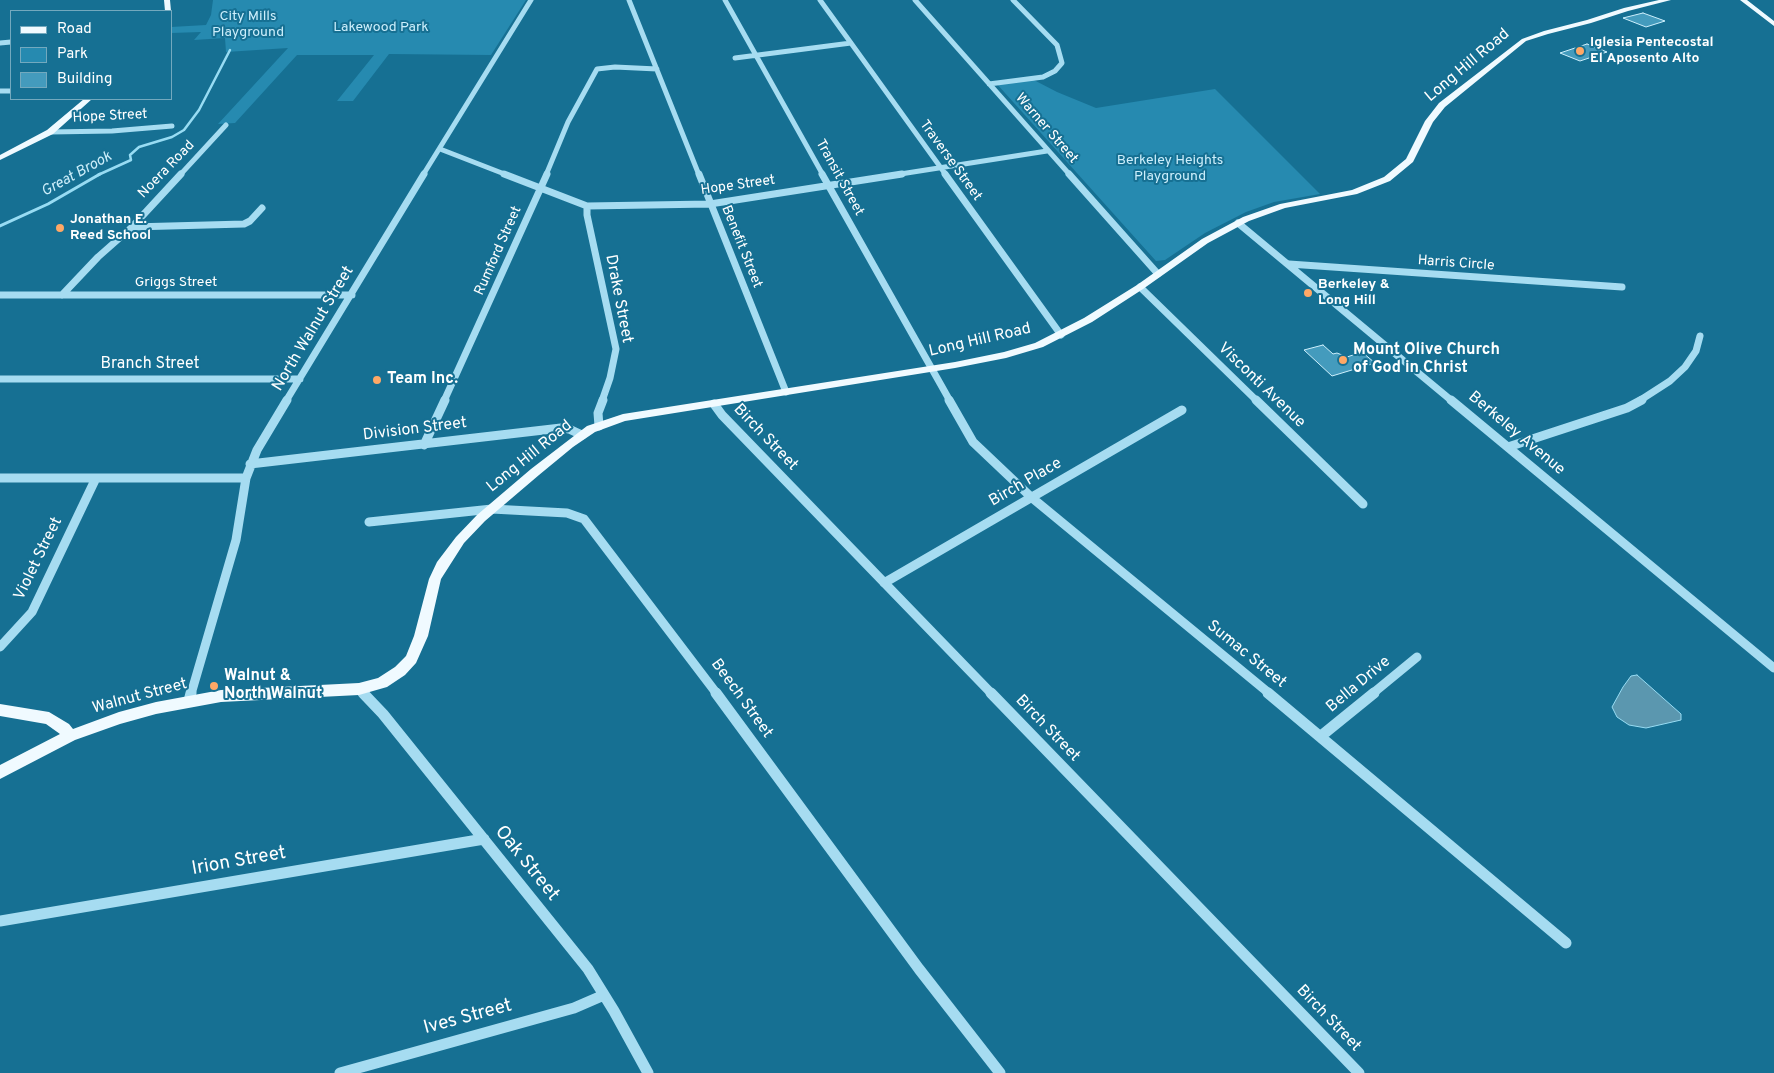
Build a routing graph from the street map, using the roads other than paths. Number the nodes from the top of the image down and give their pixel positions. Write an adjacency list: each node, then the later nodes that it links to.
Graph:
1 (531, 0): 19 (street, North Walnut Street)
2 (629, 0): 13 (street, Benefit Street)
3 (725, 0): 11 (street, Transit Street)
4 (820, 0): 10 (street, Traverse Street)
5 (915, 0): 14 (street, Warner Street)
6 (1013, 0): 14 (street)
7 (1668, 0): 28 (main road, Long Hill Road)
8 (1743, 0): 9 (main road)
9 (1774, 24)
10 (851, 43): 11 (street); 22 (street, Traverse Street)
11 (756, 55): 12 (street); 23 (street, Transit Street)
12 (735, 58)
13 (657, 69): 24 (street, Rumford Street); 25 (street, Benefit Street)
14 (989, 84): 20 (street, Warner Street)
15 (87, 100): 18 (main road)
16 (226, 125): 29 (street, Noera Road)
17 (172, 126): 18 (street, Hope Street)
18 (50, 132): 21 (main road)
19 (440, 149): 24 (street, Hope Street); 36 (street, North Walnut Street)
20 (1048, 151): 22 (street, Hope Street); 31 (street, Warner Street)
21 (0, 158)
22 (939, 167): 23 (street, Hope Street); 37 (street, Traverse Street)
23 (829, 185): 25 (street, Hope Street); 39 (street, Transit Street)
24 (541, 188): 26 (street, Hope Street); 47 (street, Rumford Street)
25 (710, 204): 26 (street, Hope Street); 42 (street, Benefit Street)
26 (587, 206): 45 (street, Drake Street)
27 (262, 208): 29 (street)
28 (1238, 223): 30 (street, Berkeley Avenue); 31 (main road, Long Hill Road)
29 (132, 227): 35 (street, Noera Road)
30 (1289, 264): 33 (street, Harris Circle); 48 (street, Berkeley Avenue)
31 (1158, 274): 32 (main road, Long Hill Road)
32 (1140, 287): 37 (main road, Long Hill Road); 54 (street, Visconti Avenue)
33 (1622, 287)
34 (0, 295): 35 (street, Griggs Street)
35 (62, 295): 36 (street, Griggs Street)
36 (352, 295): 41 (street, North Walnut Street)
37 (1061, 336): 39 (main road, Long Hill Road)
38 (1700, 336): 48 (street)
39 (931, 369): 42 (main road, Long Hill Road); 53 (street, Sumac Street)
40 (0, 379): 41 (street, Branch Street)
41 (300, 379): 49 (street, North Walnut Street)
42 (786, 392): 43 (main road, Long Hill Road)
43 (714, 404): 45 (main road, Long Hill Road); 57 (street, Birch Street)
44 (1182, 410): 53 (street, Birch Place)
45 (599, 426): 46 (main road, Long Hill Road)
46 (582, 435): 47 (street, Division Street); 55 (main road, Long Hill Road)
47 (424, 444): 49 (street, Division Street)
48 (1508, 447): 60 (street, Berkeley Avenue)
49 (250, 464): 52 (street, North Walnut Street)
50 (0, 478): 51 (street)
51 (96, 478): 52 (street); 58 (street, Violet Street)
52 (246, 478): 62 (street, North Walnut Street)
53 (1031, 497): 57 (street, Birch Place); 65 (street, Sumac Street)
54 (1362, 504)
55 (492, 510): 56 (street, Beech Street); 61 (main road, Long Hill Road); 73 (street, Beech Street)
56 (369, 522)
57 (884, 583): 74 (street, Birch Street)
58 (0, 647)
59 (1417, 657): 65 (street, Bella Drive)
60 (1774, 668)
61 (359, 689): 62 (main road, Walnut Street); 67 (street, Oak Street)
62 (189, 701): 64 (main road, Walnut Street)
63 (0, 710): 64 (main road)
64 (70, 736): 66 (main road, Walnut Street)
65 (1322, 736): 69 (street, Sumac Street)
66 (0, 772)
67 (484, 839): 68 (street, Irion Street); 70 (street, Oak Street)
68 (0, 921)
69 (1566, 943)
70 (604, 995): 71 (street, Ives Street); 72 (street, Oak Street)
71 (340, 1073)
72 (648, 1073)
73 (1000, 1073)
74 (1360, 1073)

